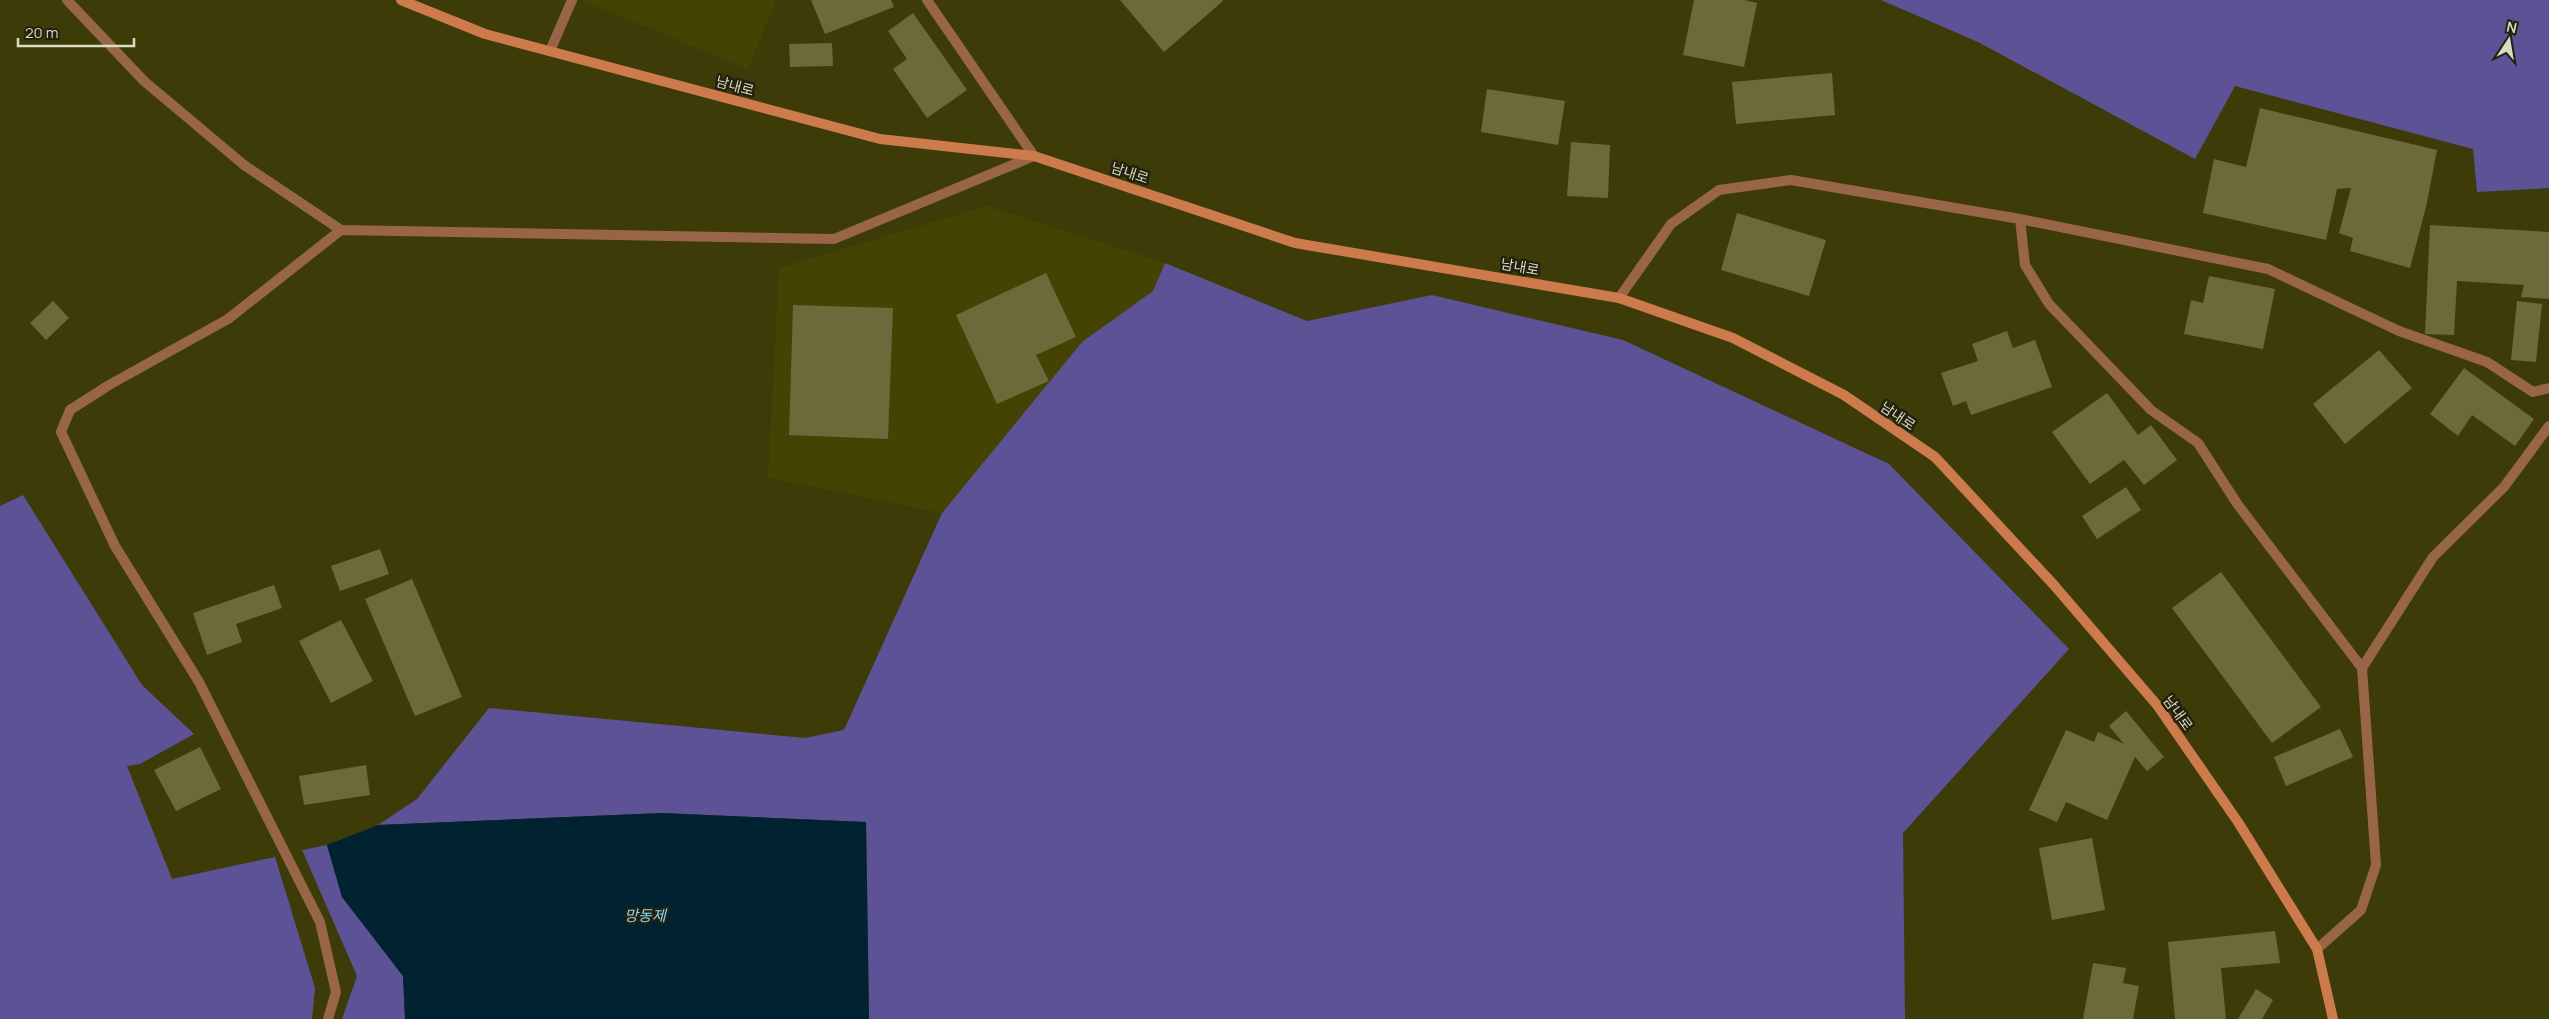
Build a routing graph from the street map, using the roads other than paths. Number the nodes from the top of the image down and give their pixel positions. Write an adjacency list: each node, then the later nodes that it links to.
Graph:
1 (67, 0): 8 (street)
2 (401, 0): 5 (street, 남내로)
3 (572, 0): 5 (street)
4 (927, 0): 6 (street)
5 (550, 51): 6 (street, 남내로)
6 (1034, 156): 8 (street); 9 (street, 남내로)
7 (2020, 219): 9 (street); 10 (street); 12 (street)
8 (341, 230): 14 (street)
9 (1619, 298): 13 (street, 남내로)
10 (2549, 388)
11 (2549, 426): 12 (street)
12 (2362, 668): 13 (street)
13 (2317, 949): 15 (street, 남내로)
14 (328, 1019)
15 (2333, 1019)

